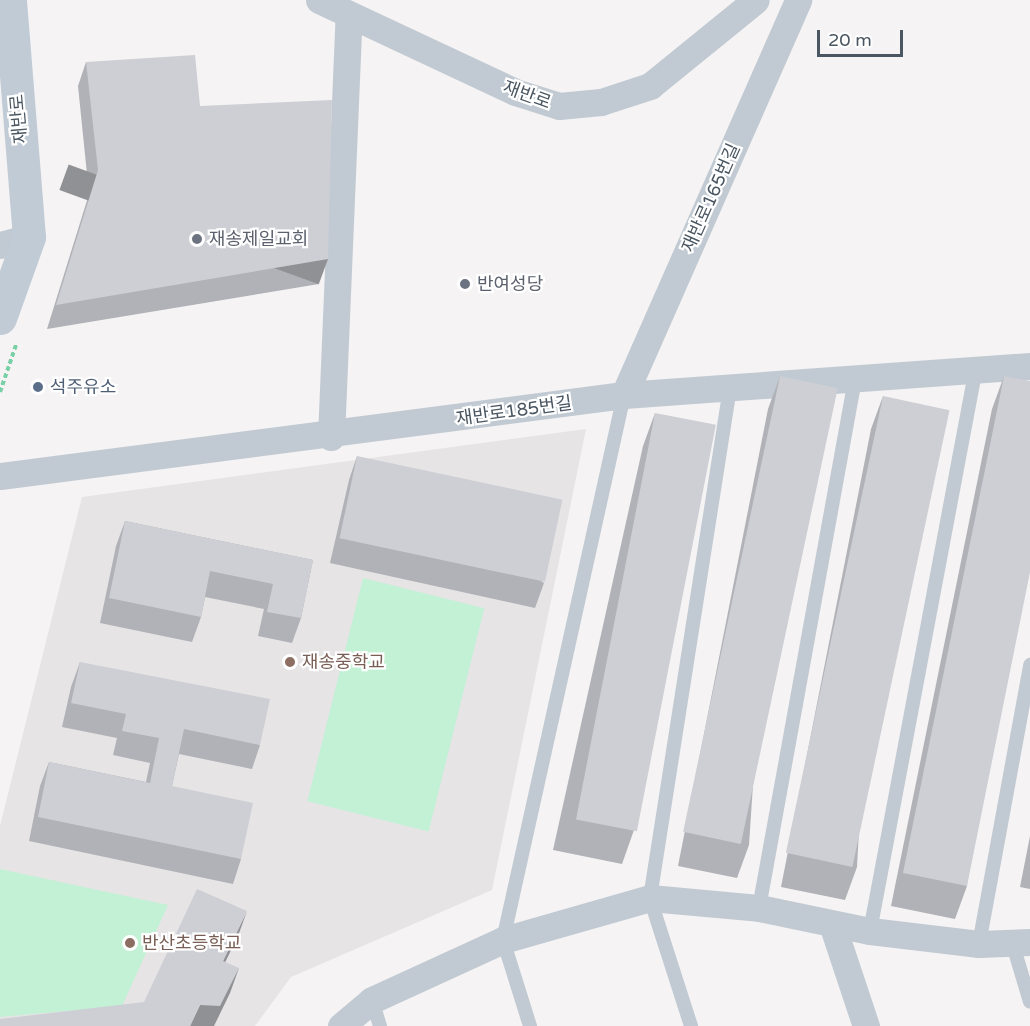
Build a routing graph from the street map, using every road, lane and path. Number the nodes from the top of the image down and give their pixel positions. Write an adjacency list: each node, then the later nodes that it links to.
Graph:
1 (10, 0): 6 (main road, 재반로)
2 (319, 0): 5 (street, 재반로)
3 (756, 0): 5 (street, 재반로)
4 (798, 0): 12 (street, 재반로165번길)
5 (349, 15): 13 (street)
6 (14, 241): 7 (main road, 재반로)
7 (0, 318)
8 (1030, 366): 9 (street, 재반로185번길)
9 (975, 373): 10 (street, 재반로185번길); 19 (lane)
10 (855, 379): 11 (street, 재반로185번길); 17 (lane)
11 (730, 388): 12 (street, 재반로185번길); 16 (lane)
12 (624, 395): 13 (street, 재반로185번길); 20 (lane)
13 (331, 437): 14 (street, 재반로185번길)
14 (0, 476)
15 (1030, 665): 21 (lane)
16 (650, 898): 17 (street); 20 (street); 28 (lane)
17 (759, 908): 18 (street)
18 (832, 924): 19 (street); 29 (street)
19 (870, 931): 21 (street)
20 (502, 940): 23 (street); 27 (lane)
21 (980, 944): 22 (street)
22 (1022, 944): 24 (lane)
23 (372, 1000): 25 (street); 26 (lane)
24 (1030, 1002)
25 (341, 1026)
26 (380, 1026)
27 (530, 1026)
28 (691, 1026)
29 (866, 1026)

